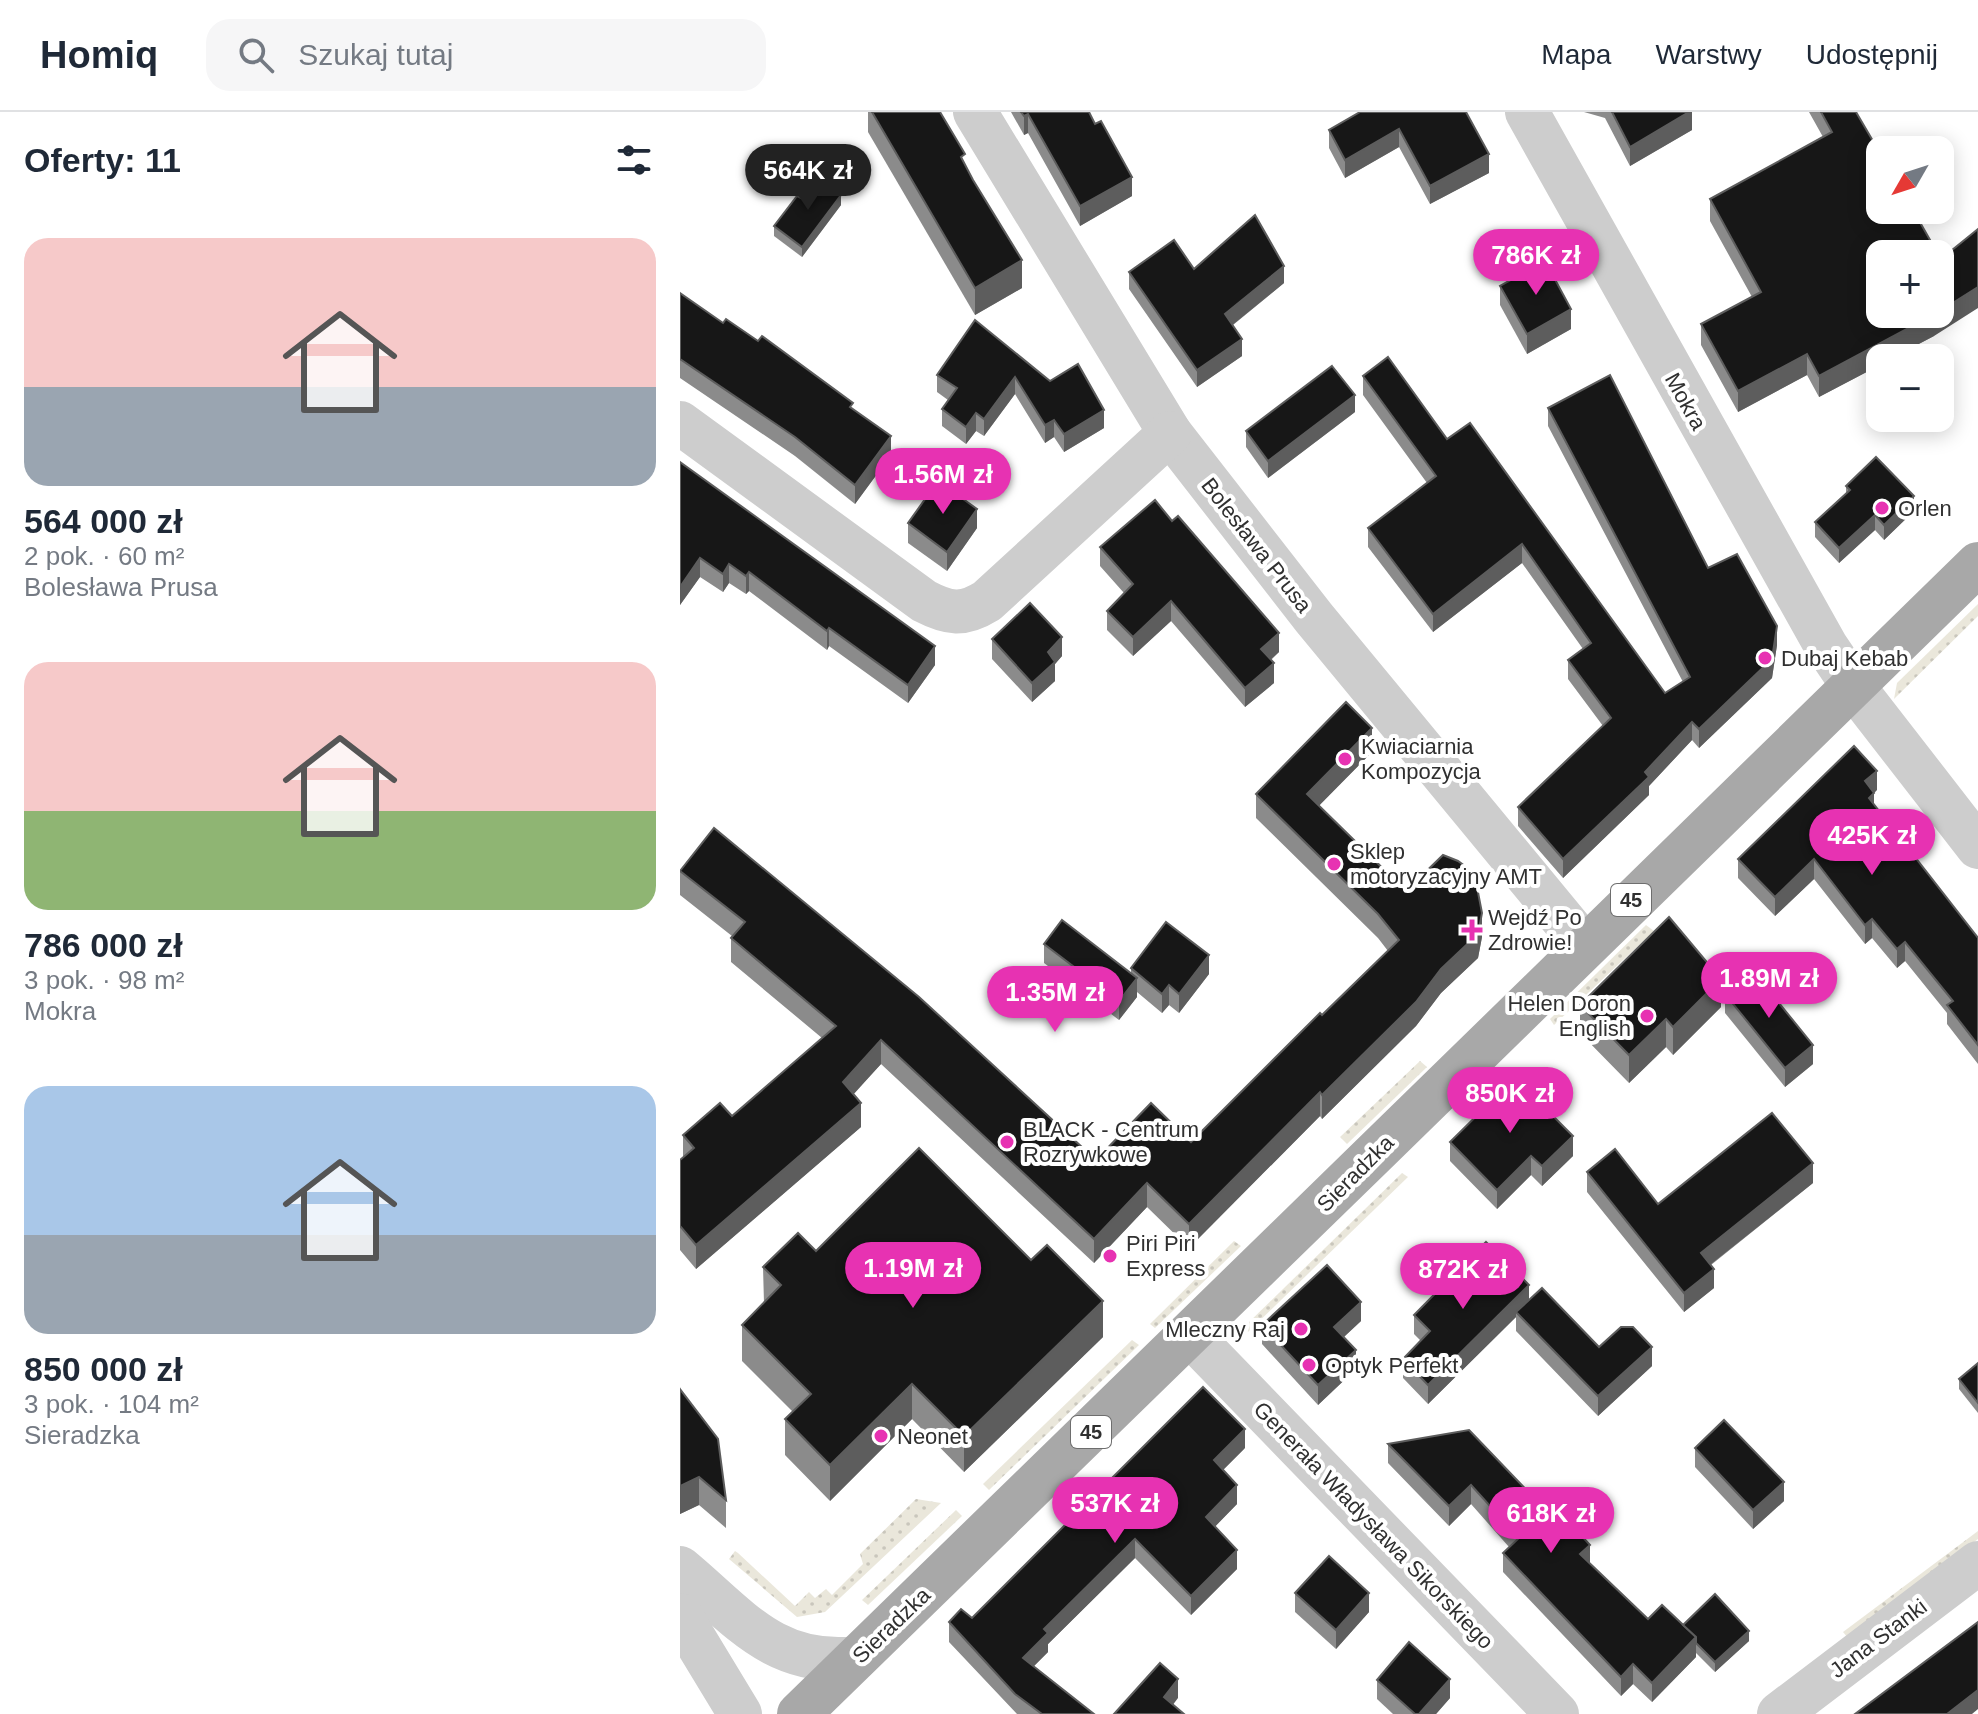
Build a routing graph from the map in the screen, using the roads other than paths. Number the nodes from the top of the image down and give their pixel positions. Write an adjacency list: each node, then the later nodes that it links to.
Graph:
1 (975, 112): 4 (street, Bolesława Prusa)
2 (1527, 112): 6 (street, Mokra)
3 (680, 423): 4 (street)
4 (1170, 433): 8 (street, Bolesława Prusa)
5 (1978, 564): 6 (main road, Sieradzka / 45)
6 (1853, 686): 7 (street, Mokra); 8 (main road, Sieradzka / 45)
7 (1978, 847)
8 (1584, 945): 9 (main road, Sieradzka / 45)
9 (1191, 1336): 13 (main road, Sieradzka / 45); 16 (street, Generała Władysława Sikorskiego)
10 (1978, 1563): 17 (street, Jana Stanki)
11 (680, 1568): 13 (street)
12 (680, 1615): 14 (street)
13 (856, 1658): 15 (main road, Sieradzka / 45)
14 (740, 1714)
15 (799, 1714)
16 (1557, 1714)
17 (1779, 1714)

